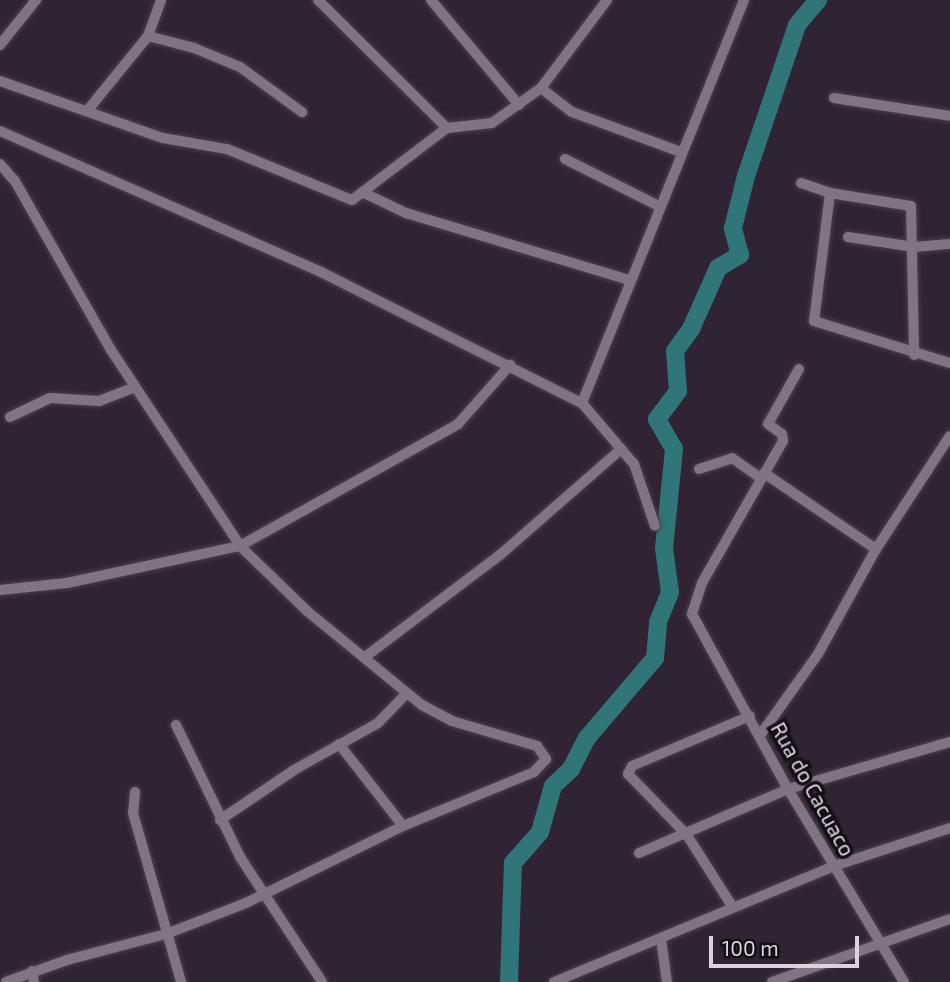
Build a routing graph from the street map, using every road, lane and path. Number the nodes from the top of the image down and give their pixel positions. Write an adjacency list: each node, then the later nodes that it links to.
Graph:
1 (36, 0): 8 (street)
2 (161, 0): 7 (street)
3 (318, 0): 16 (street)
4 (431, 0): 12 (street)
5 (607, 0): 10 (street)
6 (744, 0): 18 (street)
7 (148, 36): 13 (street); 14 (street)
8 (0, 45)
9 (0, 81): 13 (street)
10 (541, 88): 12 (street); 18 (street)
11 (834, 98): 15 (street)
12 (519, 105): 16 (street)
13 (87, 111): 22 (street)
14 (302, 112)
15 (950, 116)
16 (447, 128): 22 (street)
17 (0, 131): 31 (street)
18 (681, 152): 24 (street)
19 (565, 159): 24 (street)
20 (0, 164): 33 (street)
21 (801, 183): 23 (street)
22 (364, 193): 28 (street)
23 (830, 193): 27 (street); 29 (street)
24 (659, 206): 28 (street)
25 (848, 237): 27 (street)
26 (950, 244): 27 (street)
27 (914, 247): 29 (street)
28 (631, 280): 34 (street)
29 (914, 355): 30 (street)
30 (950, 363)
31 (510, 365): 34 (street); 41 (street)
32 (799, 369): 39 (street)
33 (135, 387): 35 (street); 41 (street)
34 (582, 403): 37 (street)
35 (10, 417)
36 (950, 436): 42 (street)
37 (621, 449): 40 (street); 44 (street)
38 (699, 469): 39 (street)
39 (762, 475): 42 (street); 46 (street, Rua do Cacuaco)
40 (655, 526)
41 (240, 545): 43 (street); 44 (street)
42 (876, 549): 48 (street)
43 (0, 590)
44 (365, 657): 45 (street)
45 (406, 694): 50 (street); 54 (street)
46 (750, 716): 48 (street, Rua do Cacuaco); 56 (street)
47 (176, 725): 53 (street)
48 (761, 734): 51 (street, Rua do Cacuaco)
49 (950, 742): 51 (street)
50 (339, 744): 53 (street); 54 (street)
51 (788, 789): 56 (street); 58 (street, Rua do Cacuaco)
52 (135, 792): 62 (street)
53 (220, 820): 59 (street)
54 (404, 825): 59 (street)
55 (950, 828): 58 (street)
56 (687, 835): 57 (street); 60 (street)
57 (639, 853)
58 (834, 866): 60 (street); 64 (street, Rua do Cacuaco)
59 (264, 895): 62 (street); 69 (street)
60 (732, 906): 63 (street)
61 (950, 919): 64 (street)
62 (166, 934): 65 (street); 68 (street)
63 (661, 939): 70 (street); 71 (street)
64 (879, 943): 72 (street); 73 (street, Rua do Cacuaco)
65 (32, 971): 66 (street); 67 (street)
66 (6, 982)
67 (34, 982)
68 (181, 982)
69 (323, 982)
70 (554, 982)
71 (667, 982)
72 (772, 982)
73 (904, 982)

